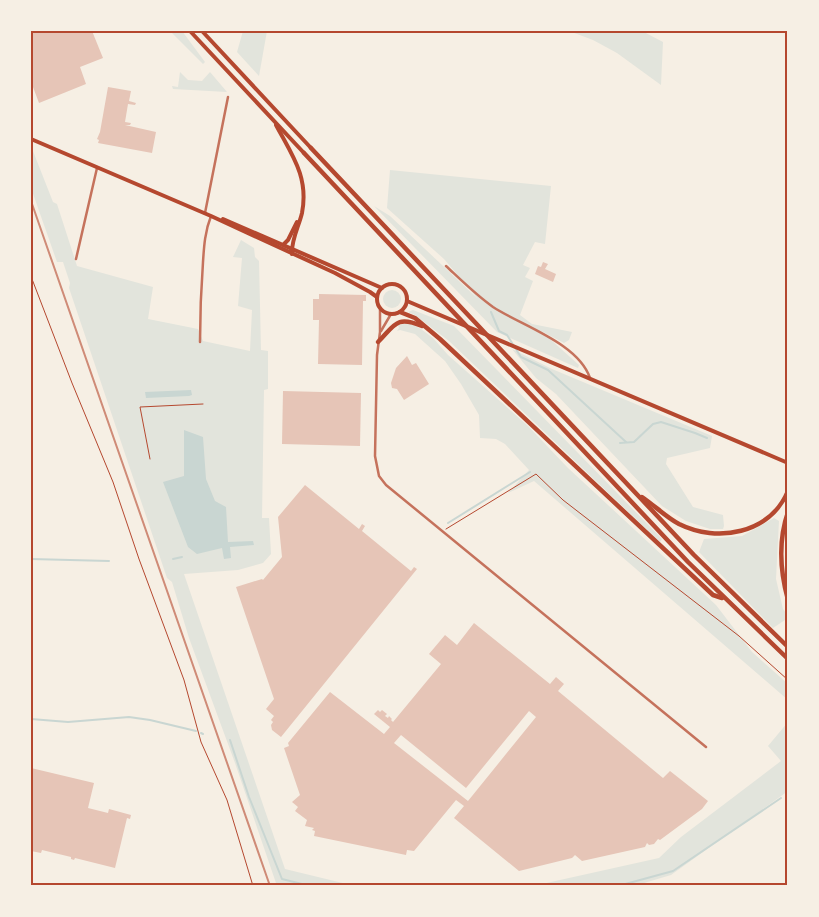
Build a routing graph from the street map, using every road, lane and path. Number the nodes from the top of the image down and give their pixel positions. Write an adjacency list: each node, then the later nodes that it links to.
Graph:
1 (190, 31): 4 (main road)
2 (202, 31): 6 (main road)
3 (228, 96): 9 (street)
4 (273, 119): 7 (main road); 10 (main road)
5 (31, 139): 8 (main road)
6 (311, 148): 34 (highway)
7 (304, 153): 37 (highway)
8 (98, 167): 9 (main road); 15 (street)
9 (205, 213): 11 (main road)
10 (302, 213): 12 (main road); 13 (main road)
11 (211, 216): 12 (main road); 14 (main road); 27 (street)
12 (284, 244): 13 (main road)
13 (292, 248): 14 (main road); 19 (main road)
14 (292, 254): 20 (main road)
15 (76, 259)
16 (31, 264): 18 (path)
17 (446, 266): 29 (street)
18 (32, 279): 43 (path)
19 (382, 288): 20 (main road); 21 (main road)
20 (377, 297): 22 (main road)
21 (407, 301): 23 (main road); 29 (main road)
22 (380, 308): 24 (main road); 26 (street)
23 (400, 312): 24 (main road); 25 (highway)
24 (391, 314): 26 (street)
25 (426, 328): 28 (highway); 37 (highway)
26 (380, 332): 28 (street)
27 (200, 342)
28 (378, 342): 36 (street)
29 (590, 378): 32 (main road)
30 (202, 404): 31 (path)
31 (150, 459)
32 (788, 463)
33 (788, 491): 34 (highway)
34 (636, 494): 39 (highway)
35 (788, 512): 38 (highway)
36 (441, 532): 41 (path); 42 (street)
37 (725, 599): 40 (highway)
38 (788, 600)
39 (788, 647)
40 (788, 659)
41 (788, 680)
42 (706, 747)
43 (253, 886)

